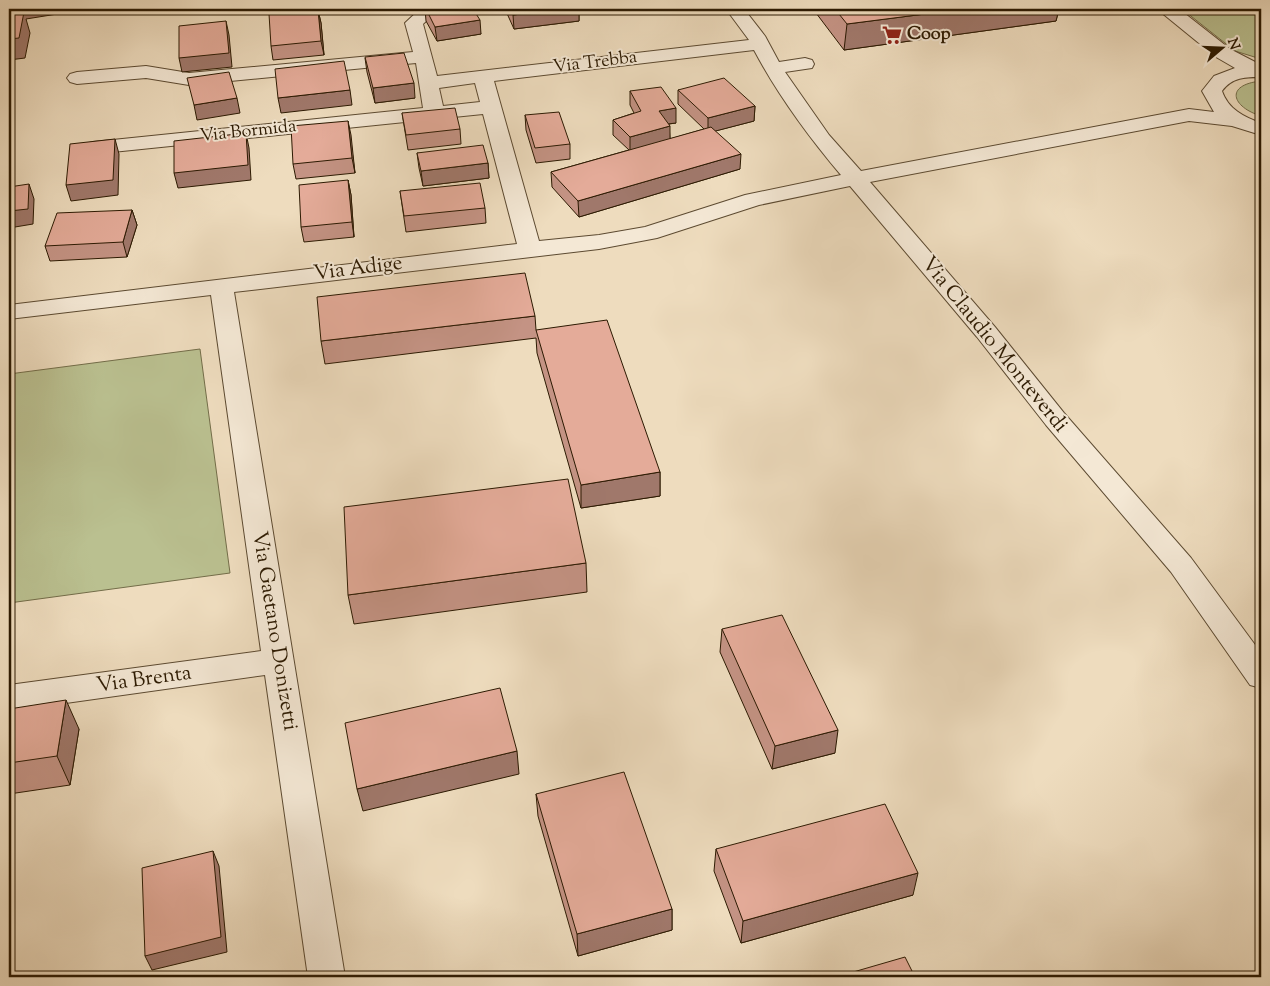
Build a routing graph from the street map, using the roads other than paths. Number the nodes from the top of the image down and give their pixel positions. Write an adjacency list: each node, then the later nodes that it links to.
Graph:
1 (430, 9): 6 (street)
2 (735, 9): 5 (street, Via Claudio Monteverdi)
3 (1168, 9): 4 (street)
4 (1205, 40): 9 (street); 11 (street)
5 (760, 44): 8 (street, Via Claudio Monteverdi); 10 (street, Via Trebba)
6 (424, 58): 12 (street); 13 (street)
7 (805, 64): 8 (street)
8 (773, 68): 21 (street, Via Claudio Monteverdi)
9 (1258, 71): 11 (street)
10 (483, 76): 13 (street, Via Trebba); 15 (street)
11 (1226, 76): 14 (street)
12 (77, 78)
13 (430, 83): 16 (street)
14 (1214, 101): 17 (street); 18 (street)
15 (491, 107): 16 (street, Via Bormida); 22 (street)
16 (434, 113): 20 (street, Via Bormida)
17 (1189, 116): 18 (street); 21 (street, Via Adige)
18 (1236, 120): 19 (street)
19 (1261, 129)
20 (93, 148)
21 (854, 177): 22 (street, Via Adige); 26 (street, Via Claudio Monteverdi)
22 (530, 249): 23 (street, Via Adige)
23 (221, 286): 24 (street, Via Adige); 25 (street, Via Gaetano Donizetti)
24 (9, 312)
25 (279, 662): 27 (street, Via Brenta); 28 (street, Via Gaetano Donizetti)
26 (1261, 676)
27 (9, 698)
28 (326, 977)

